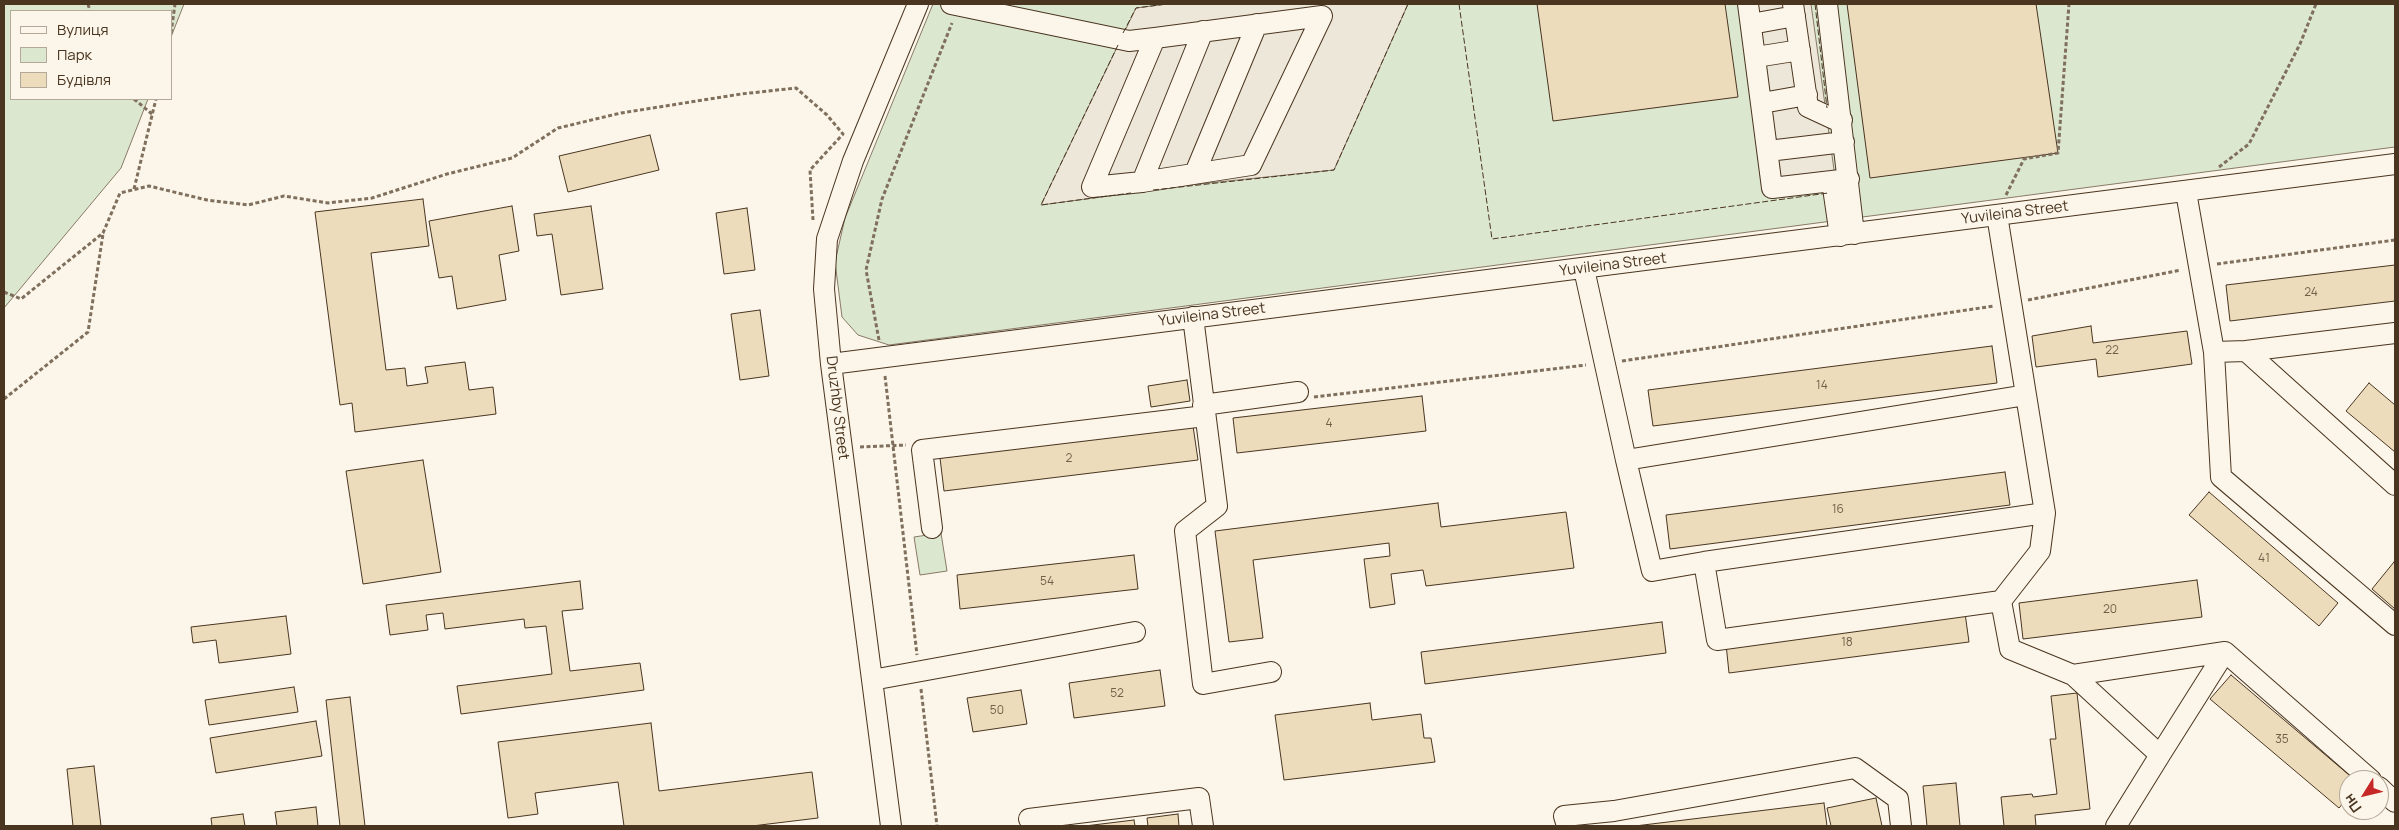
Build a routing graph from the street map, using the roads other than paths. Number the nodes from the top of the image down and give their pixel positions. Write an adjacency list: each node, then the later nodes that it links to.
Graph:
1 (918, 4): 29 (street, Druzhby Street)
2 (1748, 4): 7 (street)
3 (1828, 4): 14 (street)
4 (955, 5): 9 (street)
5 (1794, 10): 7 (street); 10 (street)
6 (1257, 24): 8 (street); 18 (street); 18 (street)
7 (1751, 24): 11 (street)
8 (1203, 31): 9 (street); 20 (street)
9 (1155, 38): 20 (street)
10 (1800, 50): 11 (street); 12 (street)
11 (1756, 57): 13 (street)
12 (1807, 96): 13 (street); 14 (street)
13 (1762, 103): 16 (street)
14 (1842, 120): 15 (street)
15 (1844, 142): 16 (street); 19 (street)
16 (1768, 151): 19 (street)
17 (2395, 164): 21 (street, Yuvileina Street)
18 (1195, 173): 20 (street)
19 (1840, 180): 23 (street)
20 (1142, 182)
21 (2186, 192): 22 (street, Yuvileina Street); 28 (street)
22 (1997, 216): 23 (street, Yuvileina Street); 31 (street)
23 (1847, 235): 24 (street, Yuvileina Street)
24 (1584, 269): 25 (street, Yuvileina Street); 33 (street)
25 (1193, 317): 29 (street, Yuvileina Street); 32 (street)
26 (2395, 333): 27 (street)
27 (2246, 350): 28 (street); 34 (street)
28 (2214, 352): 39 (street)
29 (831, 364): 44 (street, Druzhby Street)
30 (1305, 395): 32 (street)
31 (2026, 396): 33 (street); 35 (street)
32 (1204, 411): 36 (street); 42 (street)
33 (1626, 460): 37 (street)
34 (2395, 485)
35 (2045, 513): 37 (street); 38 (street)
36 (932, 528)
37 (1704, 562): 38 (street)
38 (2001, 601): 43 (street)
39 (2395, 625)
40 (1135, 632): 44 (street)
41 (2225, 652): 43 (street); 45 (street); 46 (street)
42 (1271, 672)
43 (2074, 675): 45 (street)
44 (872, 680): 48 (street, Druzhby Street)
45 (2160, 755): 52 (street)
46 (2359, 770)
47 (1029, 819): 49 (street)
48 (892, 826)
49 (1202, 826)
50 (1567, 826): 51 (street)
51 (1901, 826)
52 (2116, 826)

